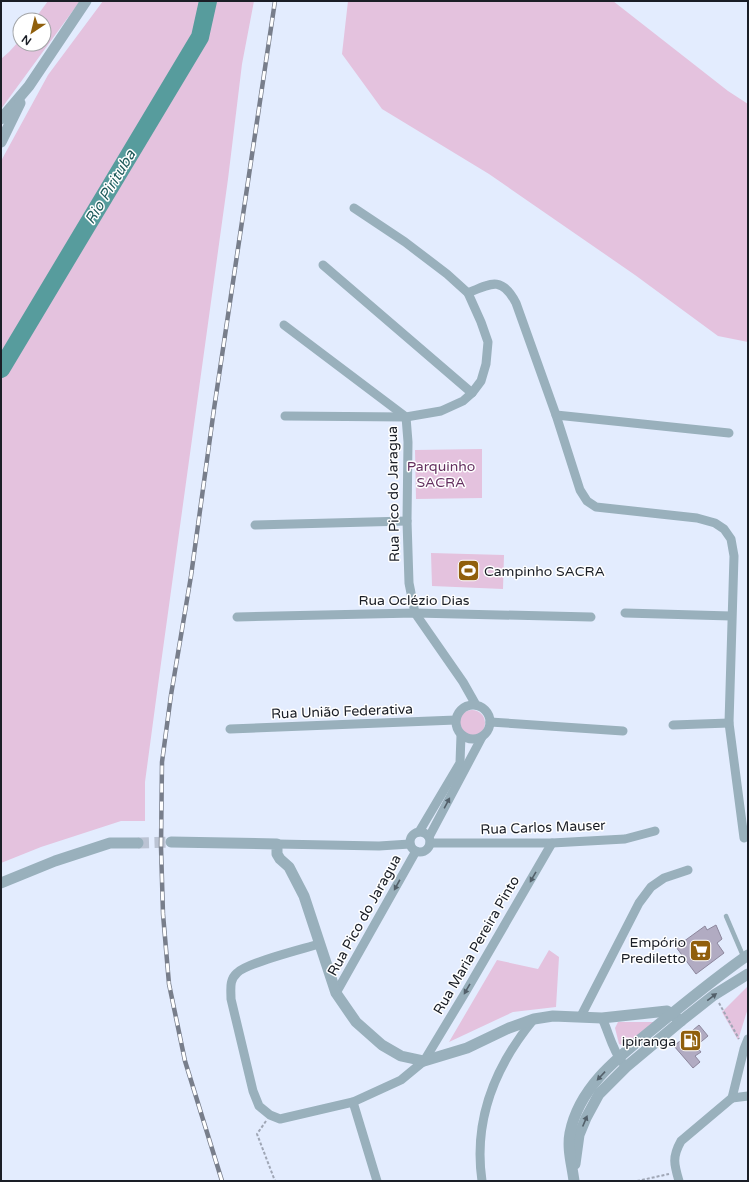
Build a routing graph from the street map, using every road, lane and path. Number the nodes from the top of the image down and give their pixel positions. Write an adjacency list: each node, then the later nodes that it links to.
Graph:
1 (86, 1): 2 (street)
2 (28, 86): 3 (street); 4 (street)
3 (1, 119)
4 (1, 142)
5 (354, 208): 7 (street)
6 (323, 265): 9 (street)
7 (468, 293): 9 (street); 10 (street)
8 (284, 325): 12 (street, Rua Pico do Jaragua)
9 (472, 393): 12 (street)
10 (556, 415): 13 (street); 18 (street)
11 (285, 416): 12 (street)
12 (406, 417): 14 (street, Rua Pico do Jaragua)
13 (729, 433)
14 (407, 521): 15 (street); 16 (street, Rua Pico do Jaragua)
15 (255, 525)
16 (415, 613): 19 (street, Rua Oclézio Dias); 20 (street, Rua Oclézio Dias); 21 (street, Rua Pico do Jaragua)
17 (625, 613): 18 (street)
18 (731, 616): 24 (street)
19 (237, 617)
20 (591, 617)
21 (476, 705): 22 (street); 23 (street)
22 (456, 720): 26 (street, Rua União Federativa); 28 (street)
23 (490, 722): 27 (street); 29 (street)
24 (729, 723): 25 (street); 32 (street)
25 (673, 725)
26 (230, 729)
27 (623, 732)
28 (461, 735): 29 (street); 31 (street)
29 (482, 737): 33 (street, one-way to 29)
30 (655, 831): 36 (street, Rua Carlos Mauser)
31 (419, 832): 33 (street); 38 (street)
32 (744, 838)
33 (430, 840): 36 (street, Rua Carlos Mauser); 38 (street)
34 (171, 842): 37 (street)
35 (138, 843): 40 (street)
36 (552, 843): 57 (street, Rua Maria Pereira Pinto, one-way to 57)
37 (277, 844): 38 (street); 42 (street)
38 (413, 848): 45 (street, Rua Pico do Jaragua, one-way to 45)
39 (688, 870): 50 (street)
40 (1, 883)
41 (726, 916): 43 (lane)
42 (320, 944): 45 (street); 62 (street)
43 (746, 957): 47 (street)
44 (748, 974): 46 (street)
45 (336, 993): 57 (street)
46 (714, 995): 53 (street, one-way to 46); 55 (path)
47 (685, 1003): 48 (street); 49 (street)
48 (654, 1012): 49 (street); 51 (street)
49 (672, 1013): 53 (street); 56 (street)
50 (581, 1016): 51 (street); 52 (street)
51 (602, 1018): 56 (street)
52 (534, 1019): 57 (street); 67 (street)
53 (681, 1021): 58 (street)
54 (748, 1039): 55 (street)
55 (744, 1049): 60 (street)
56 (619, 1057): 58 (street); 63 (street, one-way to 63)
57 (424, 1061): 61 (street, Rua Maria Pereira Pinto)
58 (626, 1067): 63 (street, one-way to 58)
59 (748, 1096): 60 (street)
60 (732, 1098): 64 (street)
61 (353, 1102): 62 (street, Rua Maria Pereira Pinto); 66 (street)
62 (270, 1115): 65 (path)
63 (574, 1177)
64 (678, 1177): 68 (path)
65 (275, 1181)
66 (377, 1181)
67 (482, 1181)
68 (637, 1181)

